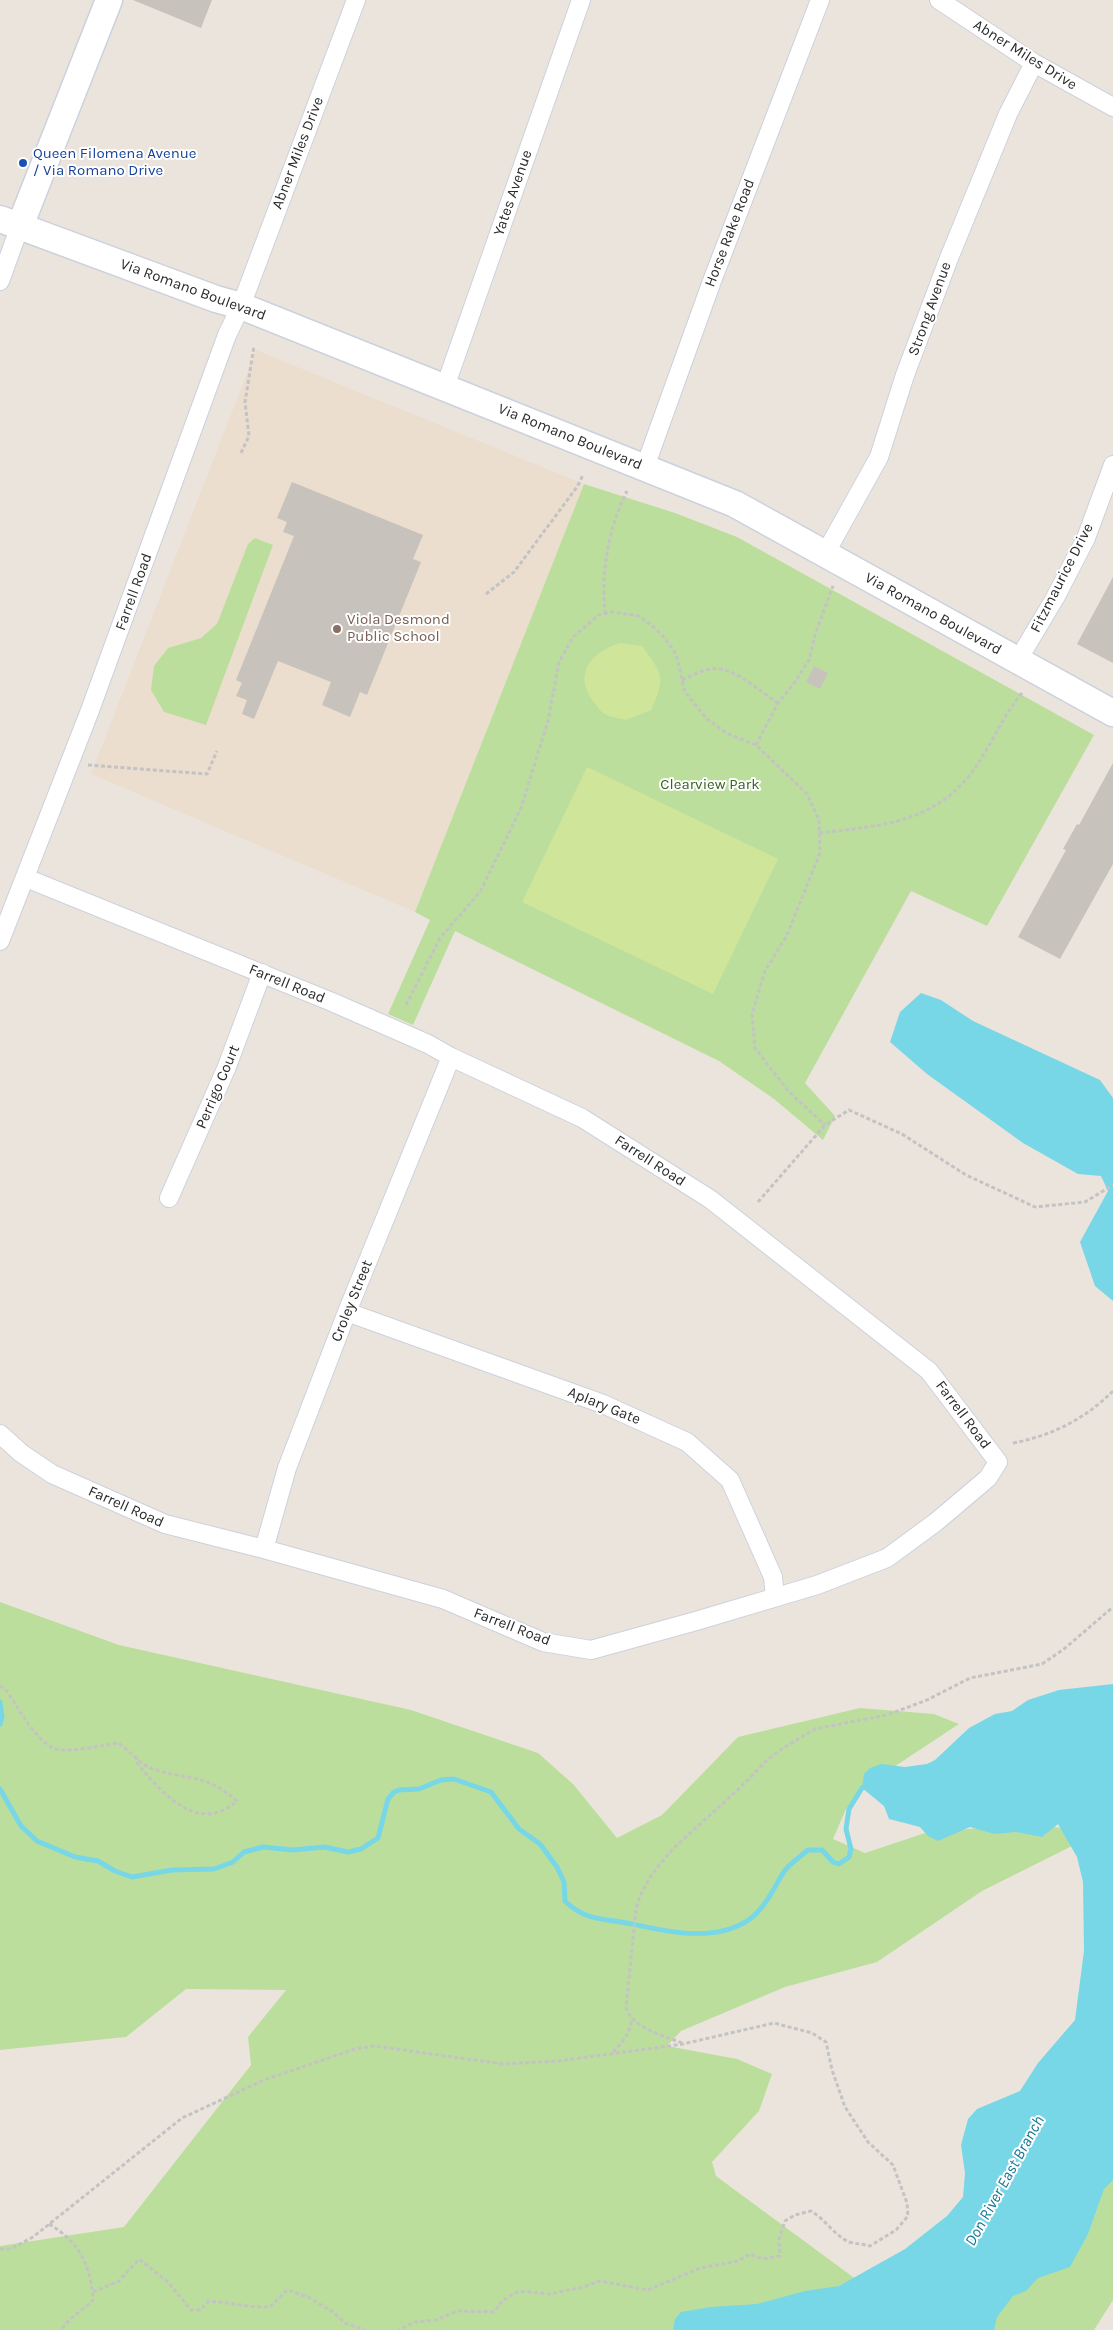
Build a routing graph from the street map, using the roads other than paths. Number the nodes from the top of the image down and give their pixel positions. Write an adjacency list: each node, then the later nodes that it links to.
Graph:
1 (109, 0): 8 (street)
2 (356, 0): 10 (street, Abner Miles Drive)
3 (581, 0): 11 (street, Yates Avenue)
4 (820, 0): 13 (street, Horse Rake Road)
5 (939, 0): 6 (street, Abner Miles Drive)
6 (1034, 63): 7 (street, Abner Miles Drive); 14 (street, Strong Avenue)
7 (1113, 107)
8 (10, 222): 9 (street); 10 (street, Via Romano Boulevard)
9 (0, 280)
10 (241, 306): 11 (street, Via Romano Boulevard); 17 (street, Farrell Road)
11 (445, 387): 13 (street, Via Romano Boulevard)
12 (1113, 465): 15 (street, Fitzmaurice Drive)
13 (645, 467): 14 (street, Via Romano Boulevard)
14 (825, 554): 15 (street, Via Romano Boulevard)
15 (1018, 660): 16 (street, Via Romano Boulevard)
16 (1113, 713)
17 (26, 878): 18 (street, Farrell Road); 19 (street, Farrell Road)
18 (0, 941)
19 (262, 974): 20 (street, Farrell Road); 21 (street, Perrigo Court)
20 (451, 1057): 22 (street, Croley Street); 25 (street, Farrell Road)
21 (169, 1198)
22 (347, 1312): 24 (street, Croley Street); 25 (street, Aplary Gate)
23 (0, 1434): 24 (street, Farrell Road)
24 (264, 1549): 25 (street, Farrell Road)
25 (775, 1596)

